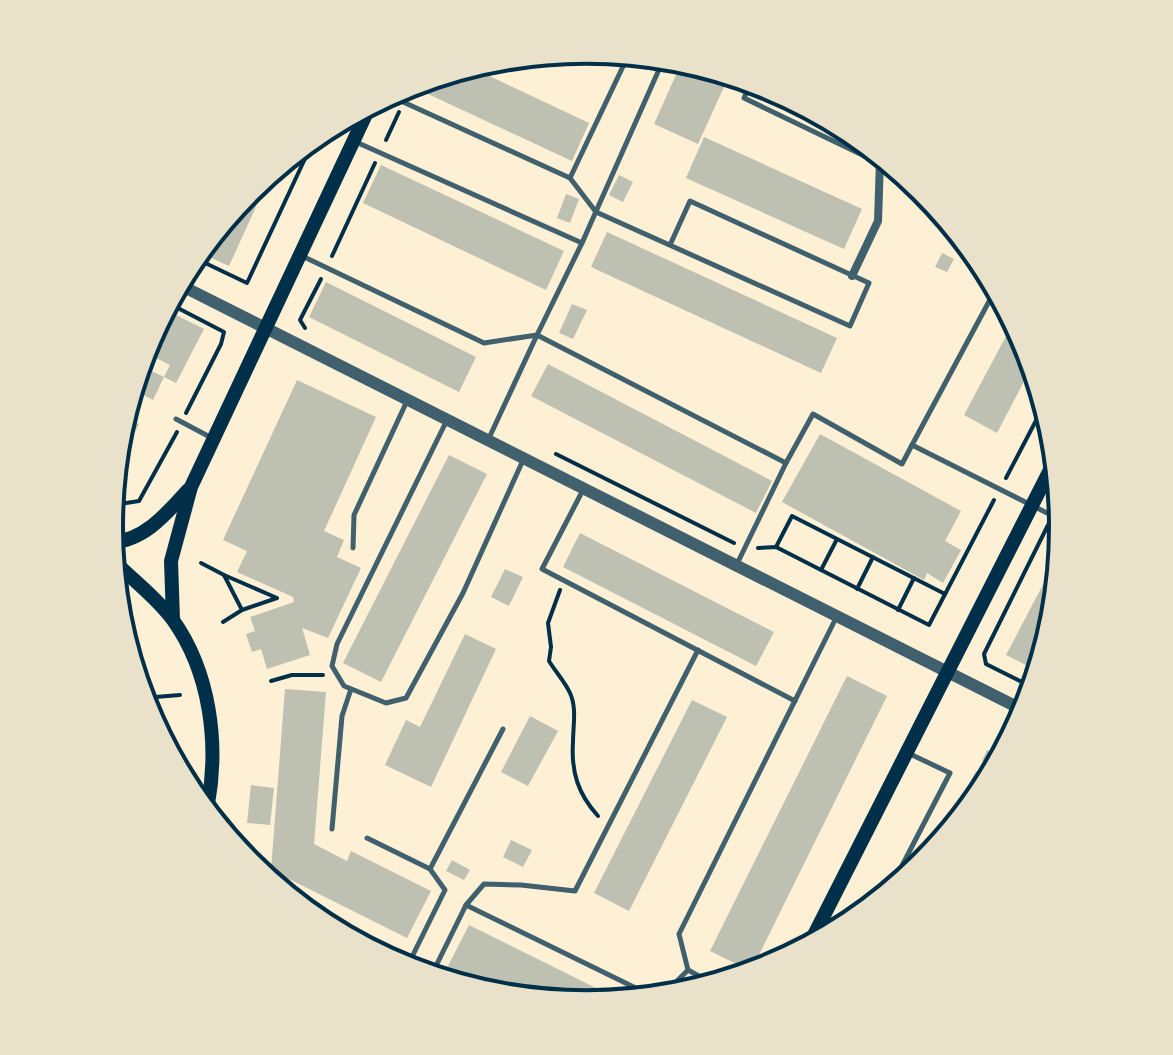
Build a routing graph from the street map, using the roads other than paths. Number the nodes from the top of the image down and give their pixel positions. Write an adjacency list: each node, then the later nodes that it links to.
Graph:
1 (623, 66): 9 (lane)
2 (659, 70): 10 (lane)
3 (746, 93): 7 (lane)
4 (403, 102): 9 (lane)
5 (363, 122): 6 (main road)
6 (354, 141): 11 (lane); 13 (main road)
7 (858, 152)
8 (879, 168): 14 (street)
9 (570, 178): 10 (lane)
10 (596, 212): 11 (lane); 12 (lane)
11 (582, 243): 18 (lane)
12 (670, 245): 14 (lane); 14 (lane)
13 (300, 255): 17 (main road); 18 (lane)
14 (852, 276)
15 (189, 289): 17 (street)
16 (990, 300): 24 (lane)
17 (266, 327): 19 (street); 22 (main road)
18 (537, 335): 23 (lane); 26 (lane)
19 (408, 398): 20 (street); 33 (lane)
20 (448, 418): 23 (street); 40 (lane)
21 (176, 419): 22 (lane)
22 (214, 439): 28 (main road)
23 (488, 439): 25 (street)
24 (912, 445): 26 (lane); 30 (lane)
25 (524, 457): 29 (street); 40 (lane)
26 (786, 463): 34 (lane)
27 (1047, 476): 30 (main road)
28 (191, 487): 32 (main road); 37 (main road)
29 (584, 487): 34 (street); 38 (lane)
30 (1032, 505): 31 (lane); 39 (main road)
31 (1050, 514)
32 (123, 541)
33 (353, 548)
34 (736, 564): 36 (street)
35 (125, 572): 37 (main road)
36 (837, 615): 39 (street); 41 (lane)
37 (173, 619): 45 (main road)
38 (698, 650): 41 (lane); 50 (lane)
39 (947, 672): 42 (street); 44 (main road)
40 (351, 689): 46 (lane)
41 (795, 701): 54 (lane)
42 (1015, 706)
43 (503, 729): 49 (lane)
44 (907, 752): 48 (lane); 51 (main road)
45 (209, 797)
46 (332, 829)
47 (367, 838): 49 (lane)
48 (901, 867)
49 (430, 869): 52 (lane)
50 (466, 905): 53 (lane); 57 (lane)
51 (817, 930)
52 (412, 957)
53 (436, 965)
54 (688, 970): 55 (lane); 56 (lane)
55 (700, 976)
56 (676, 982)
57 (636, 988)

